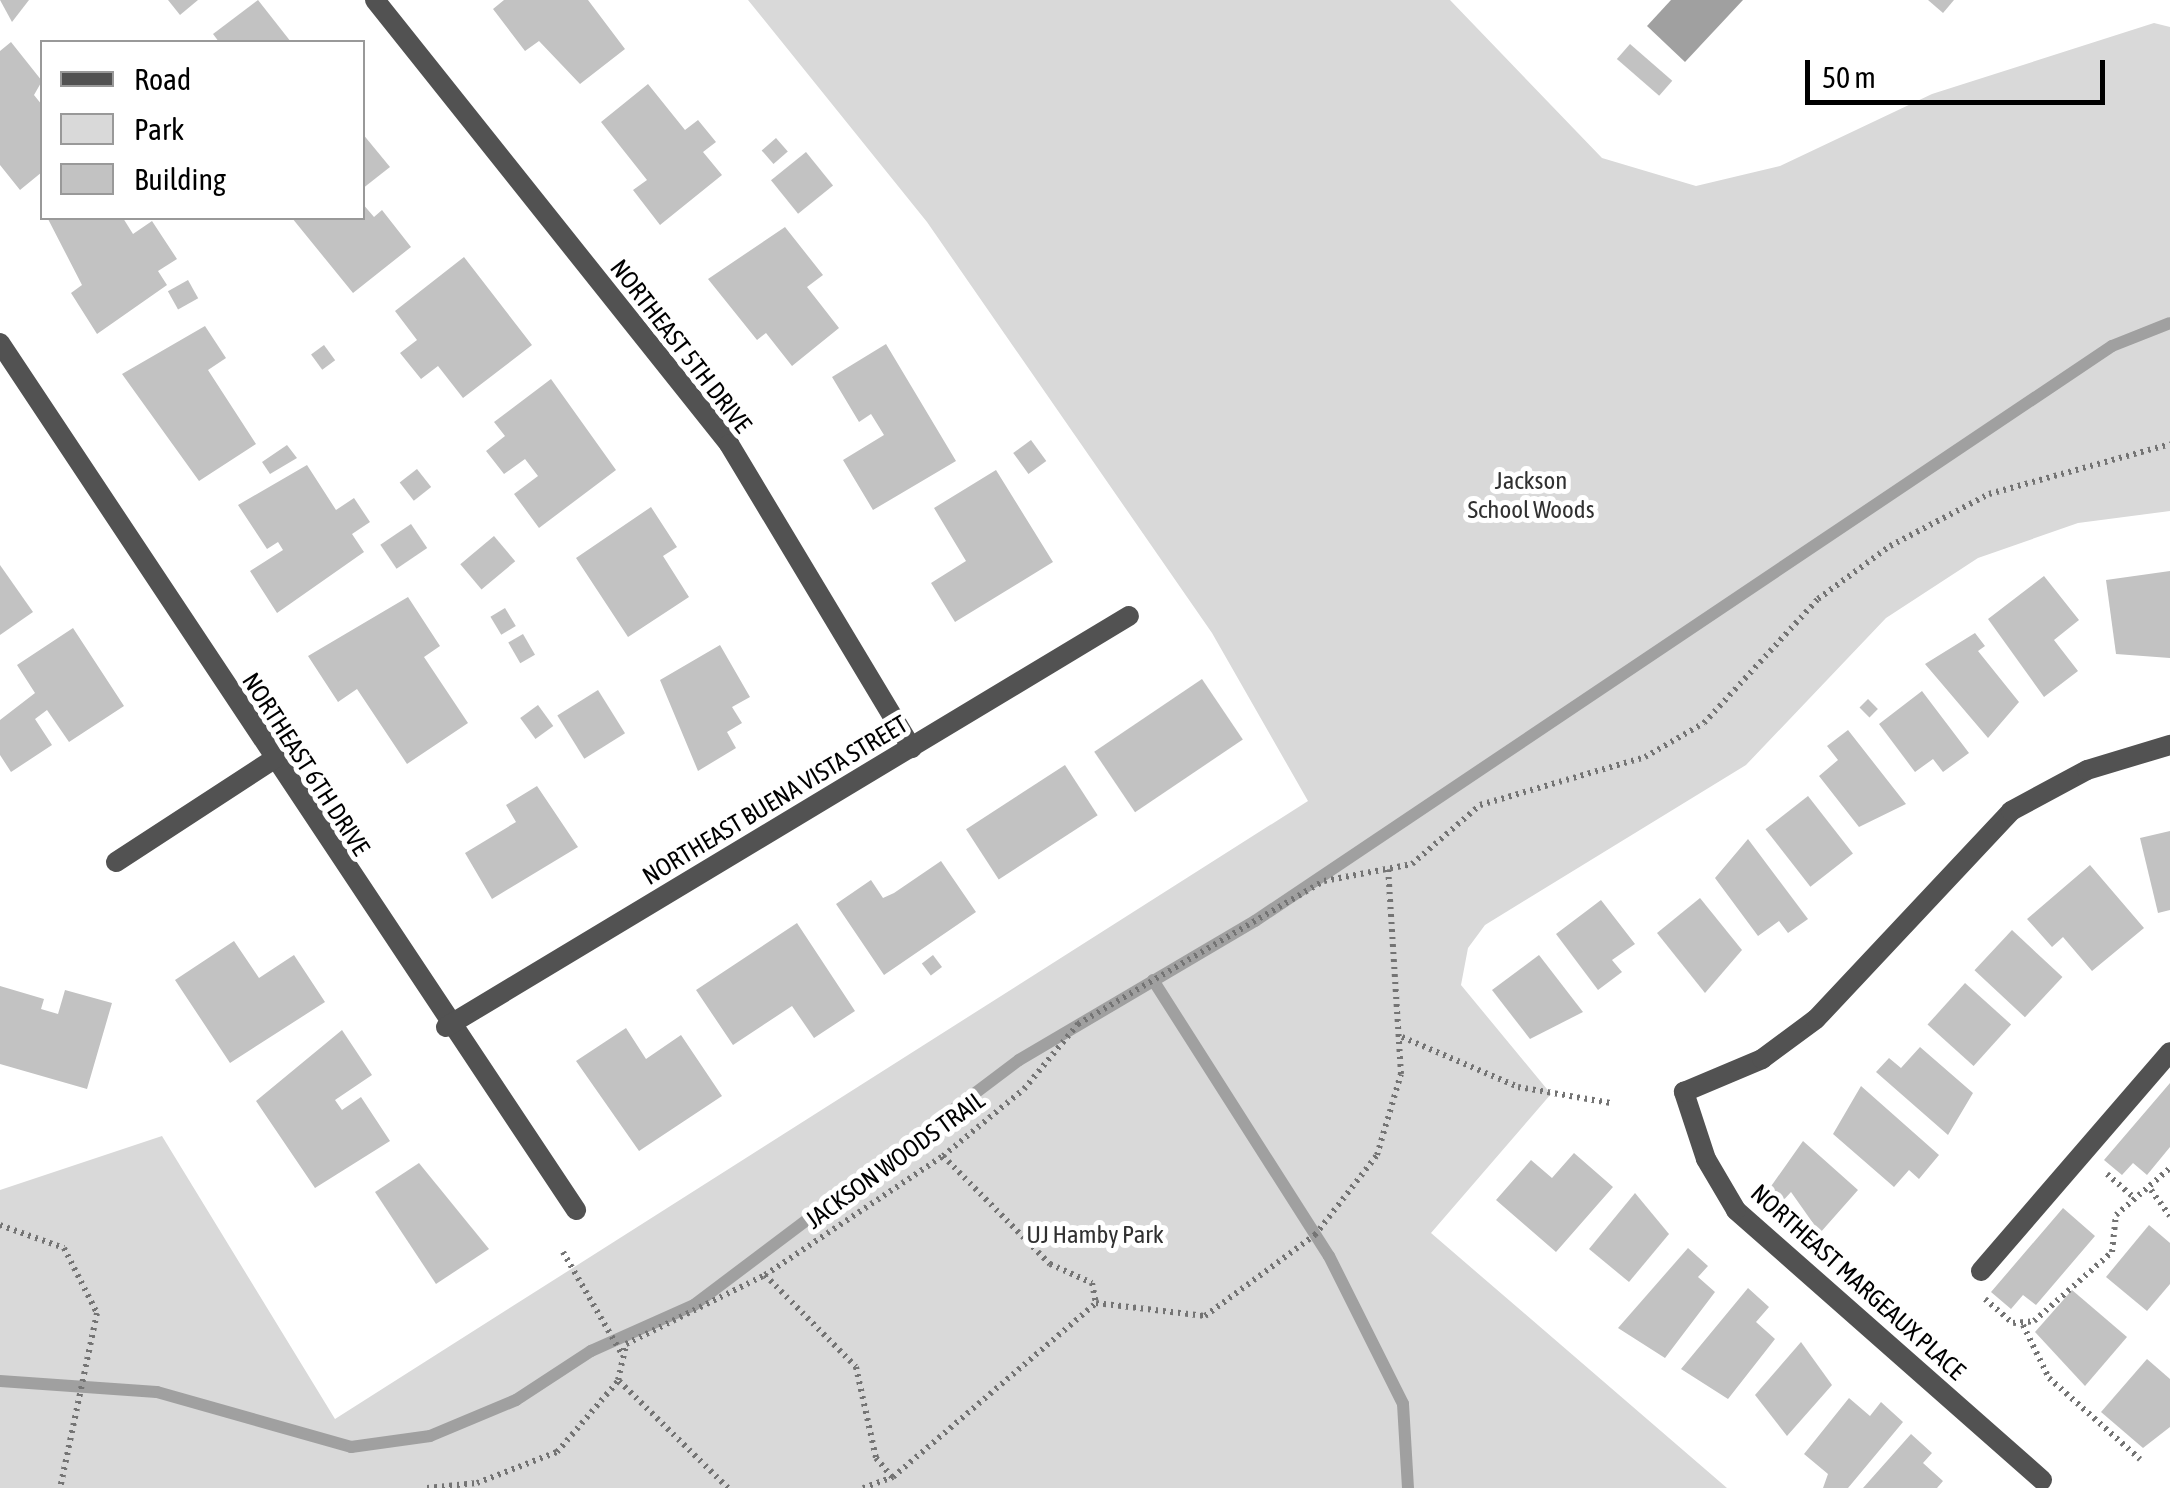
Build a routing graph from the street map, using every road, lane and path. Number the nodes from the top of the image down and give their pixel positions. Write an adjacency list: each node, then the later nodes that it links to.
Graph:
1 (376, 0): 6 (street, NORTHEAST 5TH DRIVE)
2 (0, 343): 7 (street, NORTHEAST 6TH DRIVE)
3 (2170, 444): 9 (path, JACKSON WOODS TRAIL)
4 (1128, 616): 6 (street, NORTHEAST BUENA VISTA STREET)
5 (2170, 745): 30 (street, NORTHEAST MARGEAUX PLACE)
6 (912, 748): 10 (street, NORTHEAST BUENA VISTA STREET)
7 (274, 759): 8 (street); 10 (street, NORTHEAST 6TH DRIVE)
8 (116, 862)
9 (1388, 868): 11 (path); 14 (path, JACKSON WOODS TRAIL)
10 (446, 1027): 19 (street, NORTHEAST 6TH DRIVE)
11 (1402, 1036): 13 (path); 25 (path)
12 (2170, 1052): 24 (street)
13 (1611, 1102)
14 (942, 1156): 23 (path, JACKSON WOODS TRAIL); 25 (path)
15 (2170, 1168): 17 (path)
16 (2107, 1174): 18 (path)
17 (2151, 1190): 18 (path); 20 (path)
18 (2132, 1196): 26 (path)
19 (576, 1210)
20 (2170, 1216)
21 (0, 1225): 31 (path)
22 (563, 1252): 27 (path)
23 (765, 1276): 27 (path, JACKSON WOODS TRAIL); 29 (path)
24 (1982, 1278): 26 (path)
25 (1096, 1303): 29 (path)
26 (2023, 1325): 28 (path)
27 (618, 1380): 32 (path); 33 (path)
28 (2140, 1459)
29 (893, 1477): 34 (path)
30 (2042, 1480)
31 (60, 1488)
32 (427, 1488)
33 (728, 1488)
34 (863, 1488)

